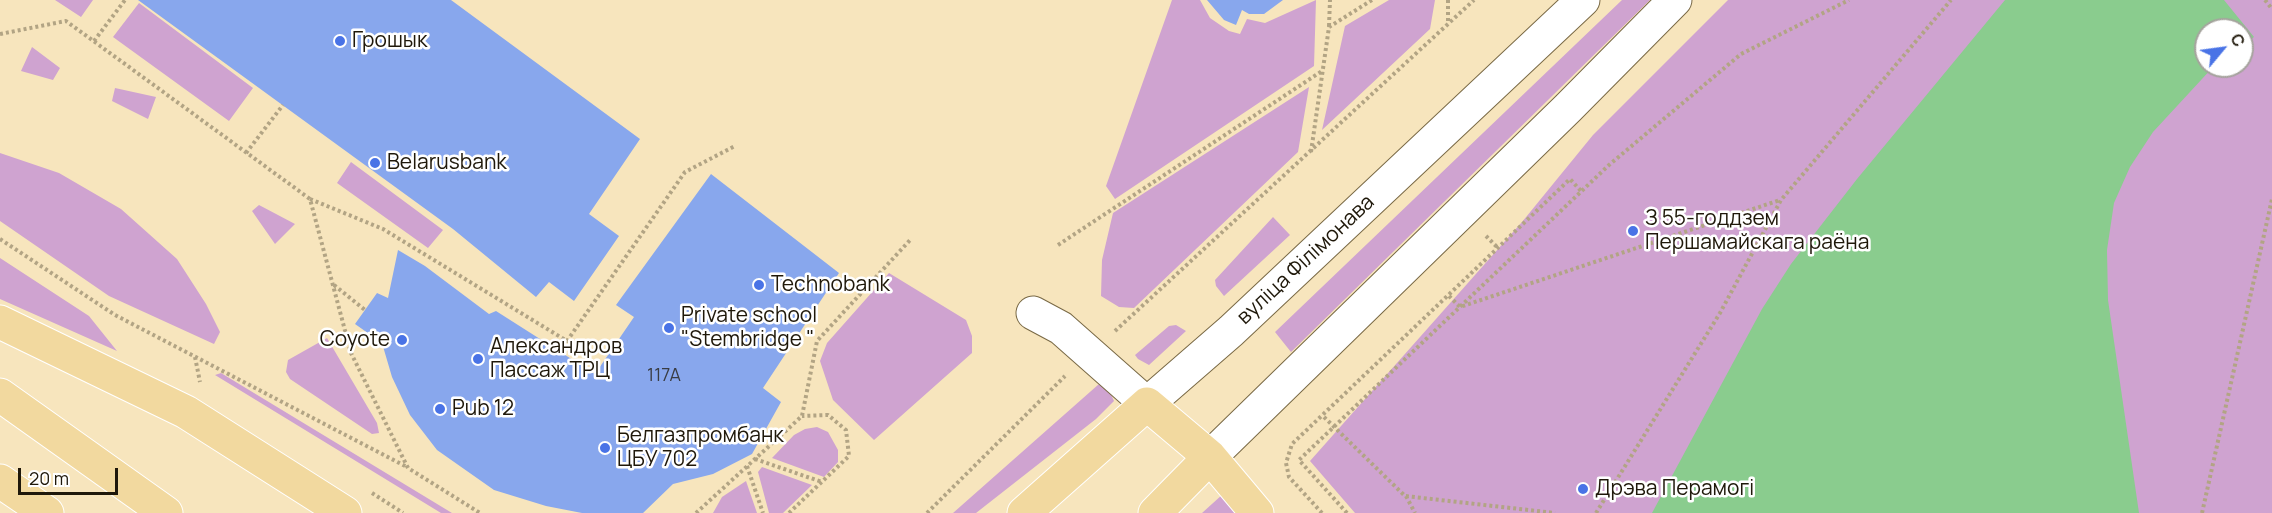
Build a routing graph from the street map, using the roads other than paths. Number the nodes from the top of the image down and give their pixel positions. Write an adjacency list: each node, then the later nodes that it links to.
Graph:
1 (1583, 0): 6 (street, вуліца Філімонава)
2 (1675, 0): 7 (street)
3 (1033, 313): 6 (street)
4 (0, 322): 11 (main road)
5 (0, 395): 10 (main road)
6 (1147, 404): 7 (main road); 12 (main road, вуліца Філімонава)
7 (1210, 457): 13 (main road); 14 (main road)
8 (0, 481): 9 (main road)
9 (46, 513)
10 (166, 513)
11 (345, 513)
12 (1024, 513)
13 (1155, 513)
14 (1257, 513)

